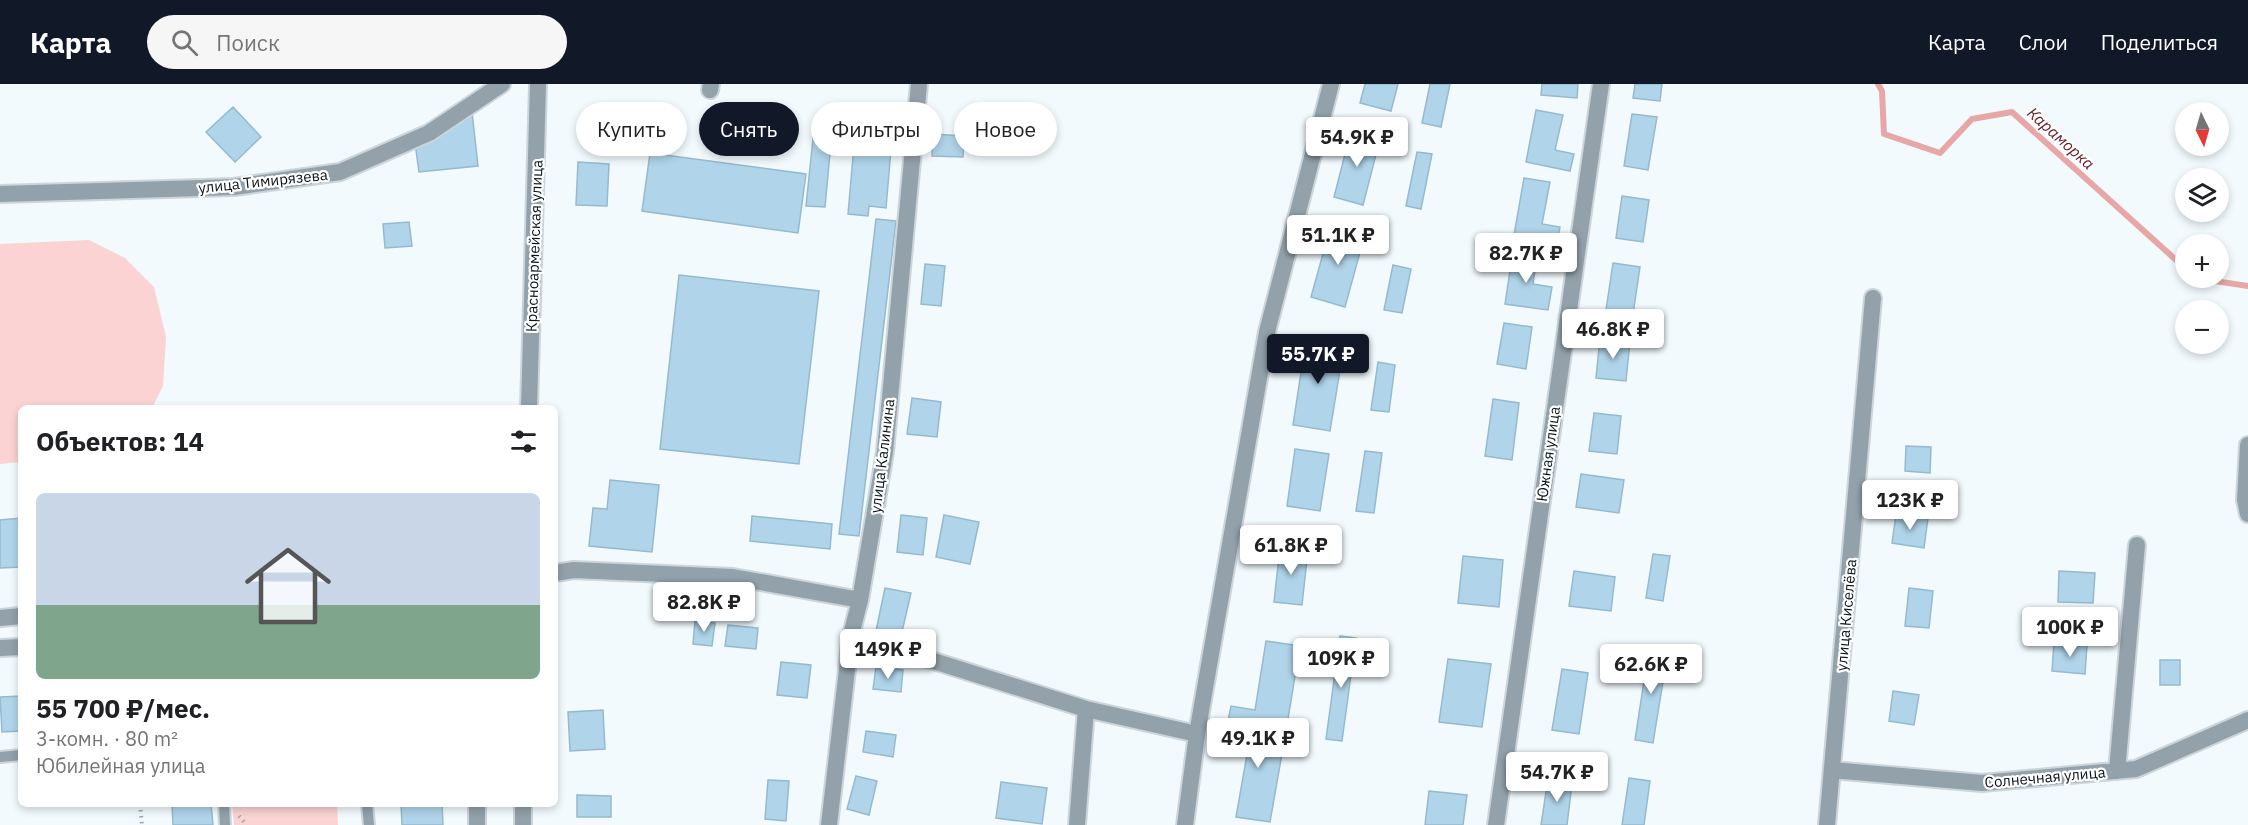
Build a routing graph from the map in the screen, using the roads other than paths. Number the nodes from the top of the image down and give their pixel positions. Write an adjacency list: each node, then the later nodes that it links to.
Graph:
1 (538, 84): 8 (street, Красноармейская улица)
2 (919, 84): 13 (street, улица Калинина)
3 (1330, 84): 21 (street)
4 (1601, 84): 37 (street, Южная улица)
5 (490, 87): 6 (street, улица Тимирязева)
6 (0, 194)
7 (1873, 298): 24 (street, улица Киселёва)
8 (529, 405)
9 (2248, 445): 10 (street)
10 (2248, 514)
11 (2138, 545): 25 (street)
12 (558, 573): 13 (street)
13 (860, 600): 16 (street, улица Калинина)
14 (18, 616): 15 (street)
15 (0, 618)
16 (851, 635): 19 (street); 34 (street, улица Калинина)
17 (18, 647): 18 (street)
18 (0, 648)
19 (1086, 709): 21 (street); 35 (street)
20 (2248, 720): 25 (street, Солнечная улица)
21 (1197, 734): 36 (street)
22 (18, 755): 23 (lane)
23 (0, 757)
24 (1832, 770): 25 (street, Солнечная улица); 38 (street, улица Киселёва)
25 (2117, 771)
26 (224, 807): 30 (lane)
27 (368, 807): 31 (lane)
28 (477, 807): 32 (street)
29 (523, 807): 33 (street)
30 (225, 825)
31 (369, 825)
32 (477, 825)
33 (523, 825)
34 (829, 825)
35 (1077, 825)
36 (1185, 825)
37 (1496, 825)
38 (1827, 825)

